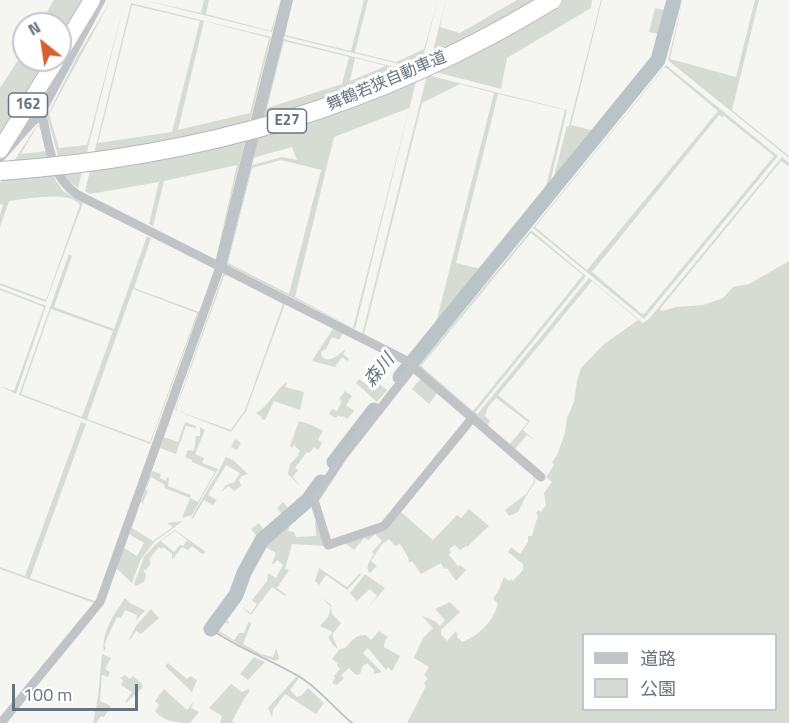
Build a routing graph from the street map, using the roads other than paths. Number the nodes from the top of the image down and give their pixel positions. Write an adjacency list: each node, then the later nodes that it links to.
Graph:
1 (92, 0): 5 (highway)
2 (101, 0): 7 (street)
3 (287, 0): 11 (street)
4 (552, 0): 10 (highway, 舞鶴若狭自動車道 / E27, bridge)
5 (72, 33)
6 (49, 72): 8 (highway, 162)
7 (42, 115): 9 (street); 11 (street)
8 (0, 150)
9 (0, 158)
10 (0, 171)
11 (220, 267): 12 (street); 15 (street)
12 (411, 365): 13 (street); 13 (street)
13 (473, 417): 14 (street)
14 (541, 477)
15 (2, 723)

